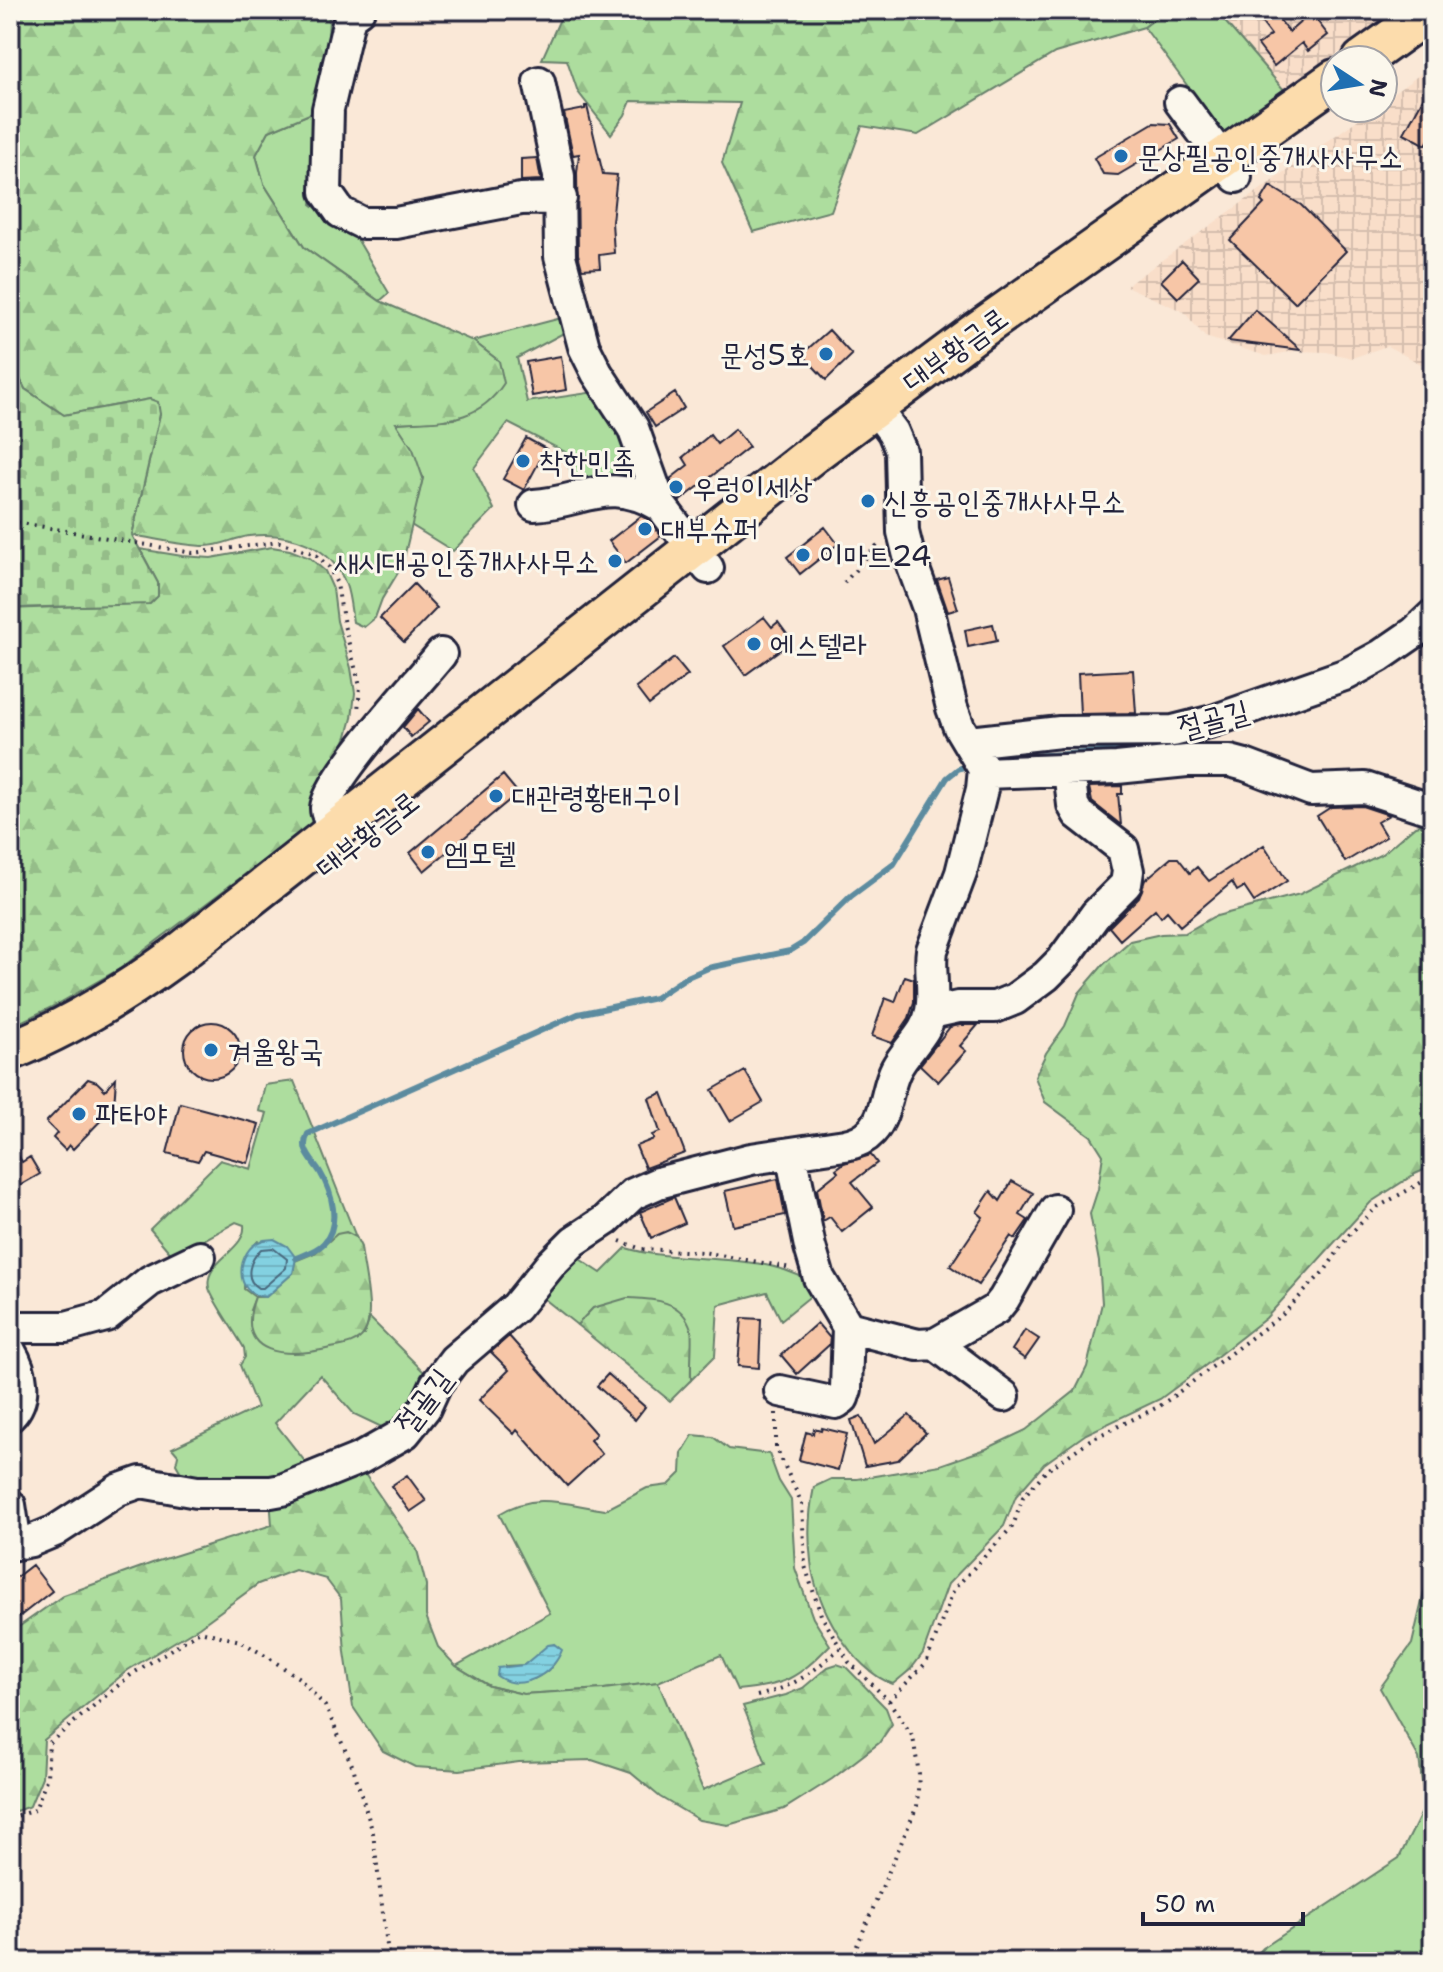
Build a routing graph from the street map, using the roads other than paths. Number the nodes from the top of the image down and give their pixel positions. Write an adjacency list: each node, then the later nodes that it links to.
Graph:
1 (359, 10): 11 (lane)
2 (1432, 10): 4 (main road)
3 (1433, 37): 5 (main road)
4 (1384, 44)
5 (1399, 61)
6 (539, 82): 11 (lane)
7 (1319, 92): 10 (main road, 대부황금로)
8 (1180, 102): 10 (lane)
9 (1319, 116): 10 (main road, 대부황금로)
10 (1229, 168): 12 (main road, 대부황금로)
11 (561, 198): 14 (lane)
12 (882, 416): 15 (main road, 대부황금로); 18 (lane)
13 (534, 505): 14 (lane)
14 (661, 506): 15 (lane)
15 (701, 558): 22 (main road, 대부황금로); 25 (main road, 대부황금로)
16 (1433, 615): 18 (lane, 절골길)
17 (441, 654): 22 (lane)
18 (969, 742): 20 (lane)
19 (1069, 770): 20 (lane, 절골길); 21 (lane, 절골길); 23 (lane)
20 (984, 773): 23 (lane)
21 (1433, 810)
22 (338, 830): 24 (main road, 대부황금로)
23 (931, 1013): 26 (lane, 절골길)
24 (10, 1051)
25 (10, 1074)
26 (791, 1153): 30 (lane); 37 (lane, 절골길)
27 (1055, 1210): 31 (lane)
28 (200, 1257): 29 (lane)
29 (10, 1327)
30 (848, 1327): 31 (lane); 33 (lane)
31 (935, 1344): 34 (lane)
32 (10, 1351): 35 (lane)
33 (780, 1391)
34 (1004, 1396)
35 (10, 1416)
36 (10, 1505): 37 (lane)
37 (13, 1545)

